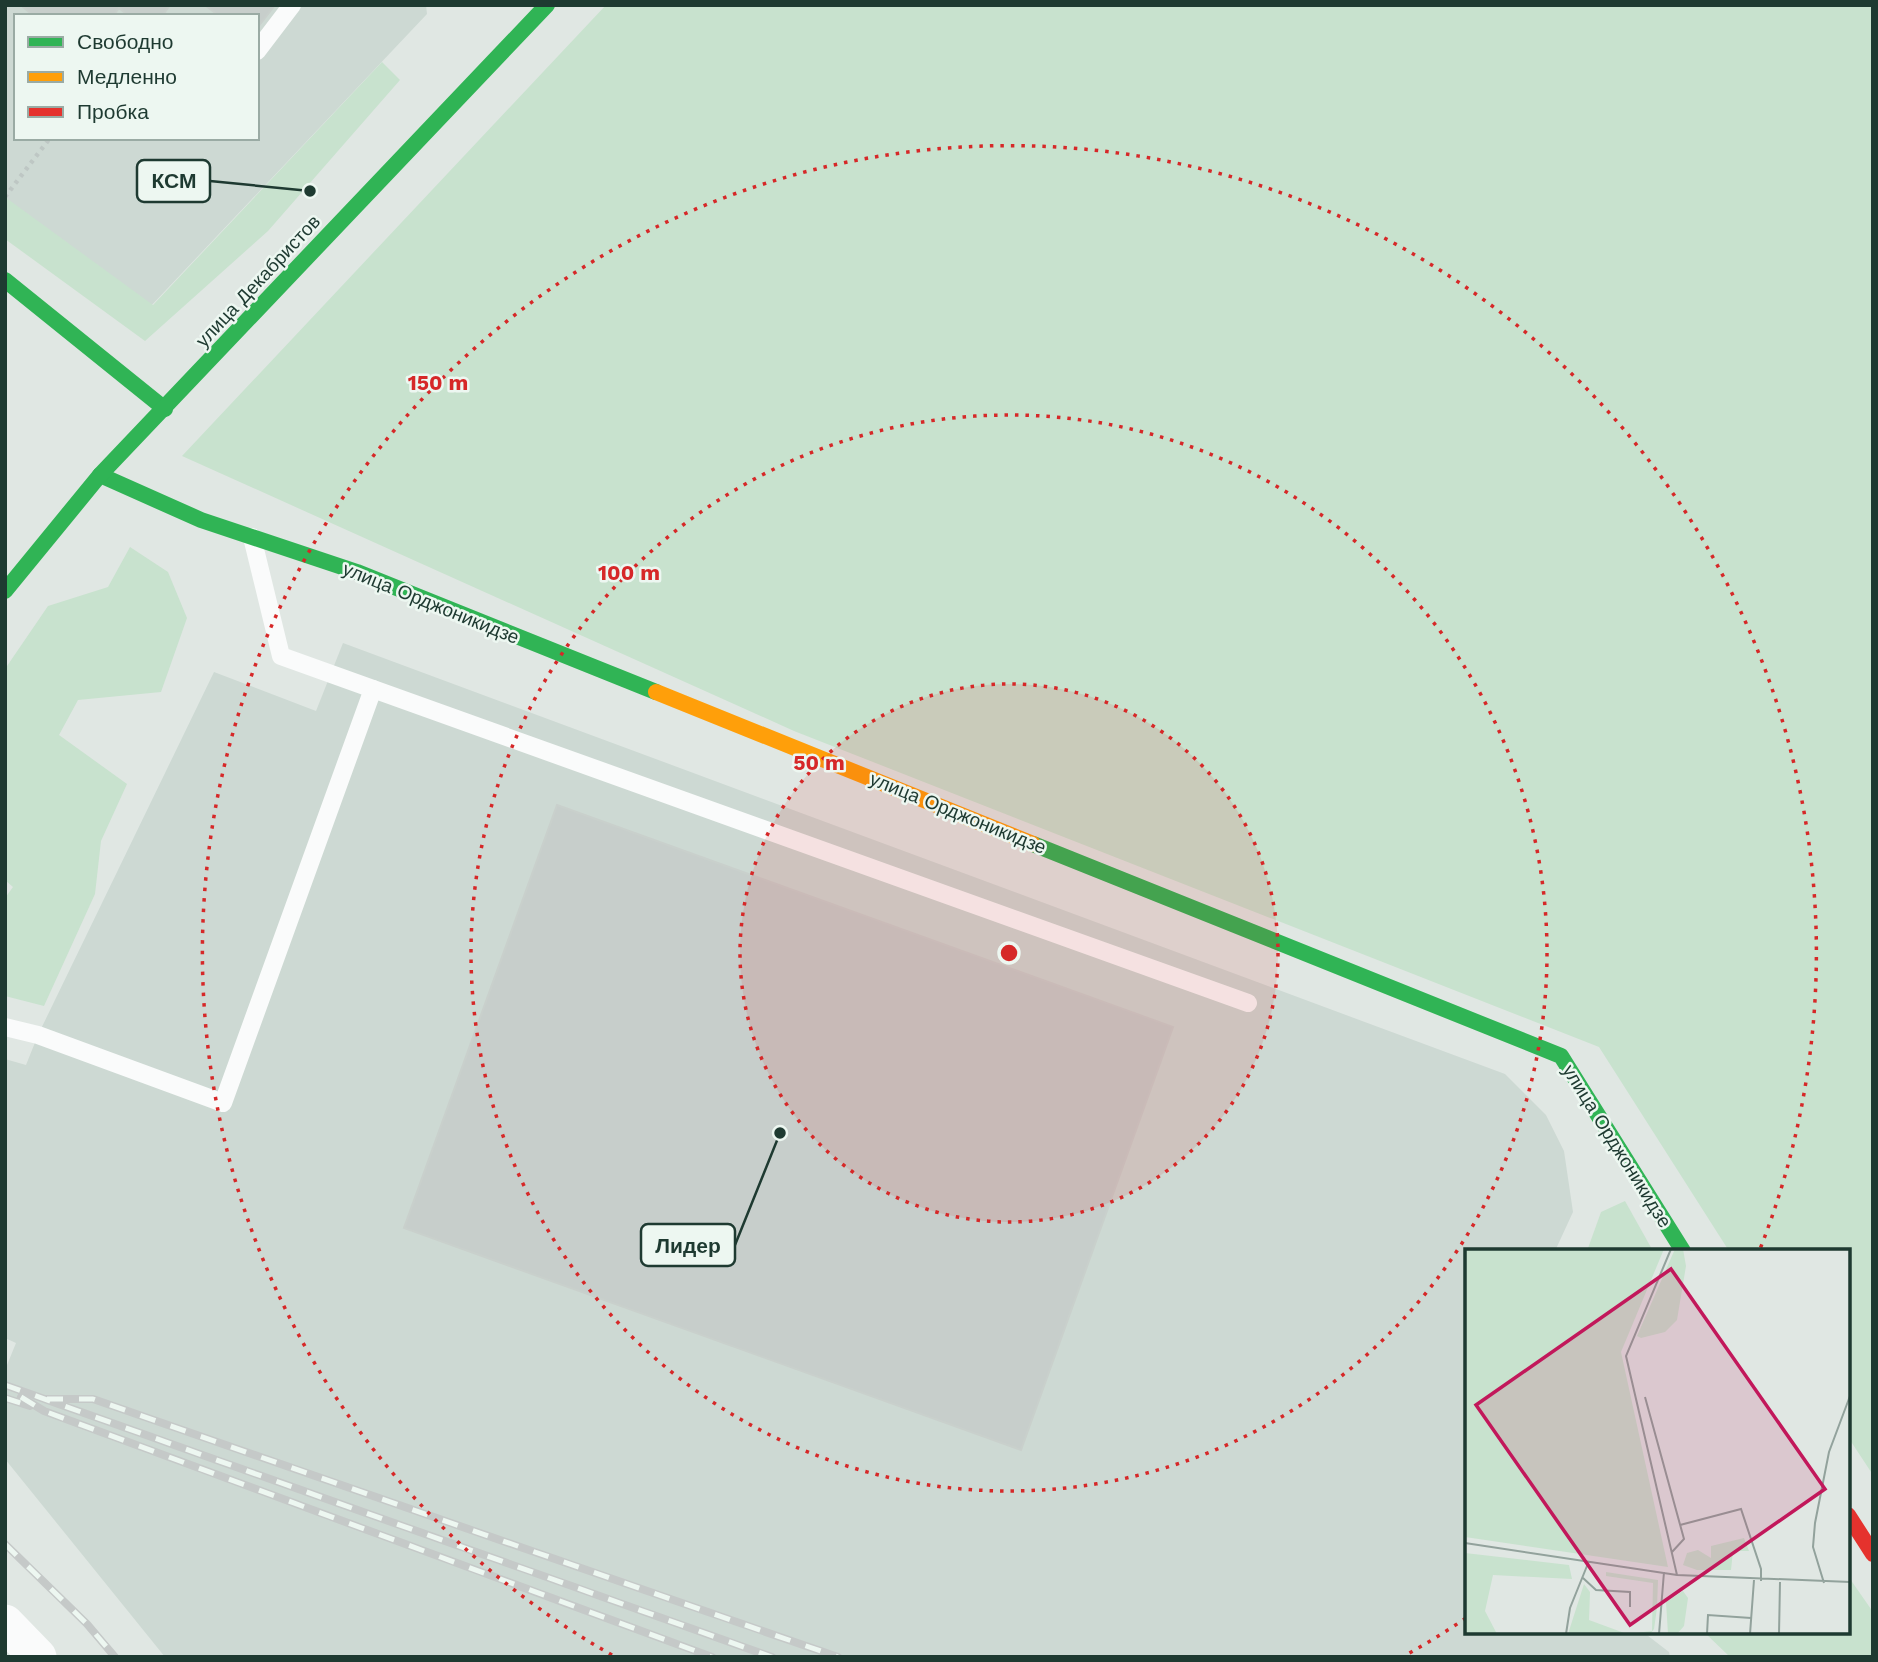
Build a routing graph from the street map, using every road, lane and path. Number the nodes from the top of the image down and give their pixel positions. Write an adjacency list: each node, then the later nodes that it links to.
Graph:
1 (292, 5): 3 (lane)
2 (531, 12): 7 (street, улица Декабристов)
3 (259, 48)
4 (48, 140): 5 (path)
5 (5, 197)
6 (5, 280): 7 (street)
7 (165, 410): 8 (street, улица Декабристов)
8 (100, 475): 9 (street, улица Орджоникидзе); 10 (street, улица Декабристов)
9 (251, 537): 11 (lane); 14 (street, улица Орджоникидзе)
10 (5, 591)
11 (373, 689): 12 (lane); 13 (lane)
12 (1248, 1003)
13 (5, 1027)
14 (1682, 1249)
15 (1850, 1518): 16 (street)
16 (1873, 1554)
17 (5, 1623): 18 (street)
18 (38, 1657)

